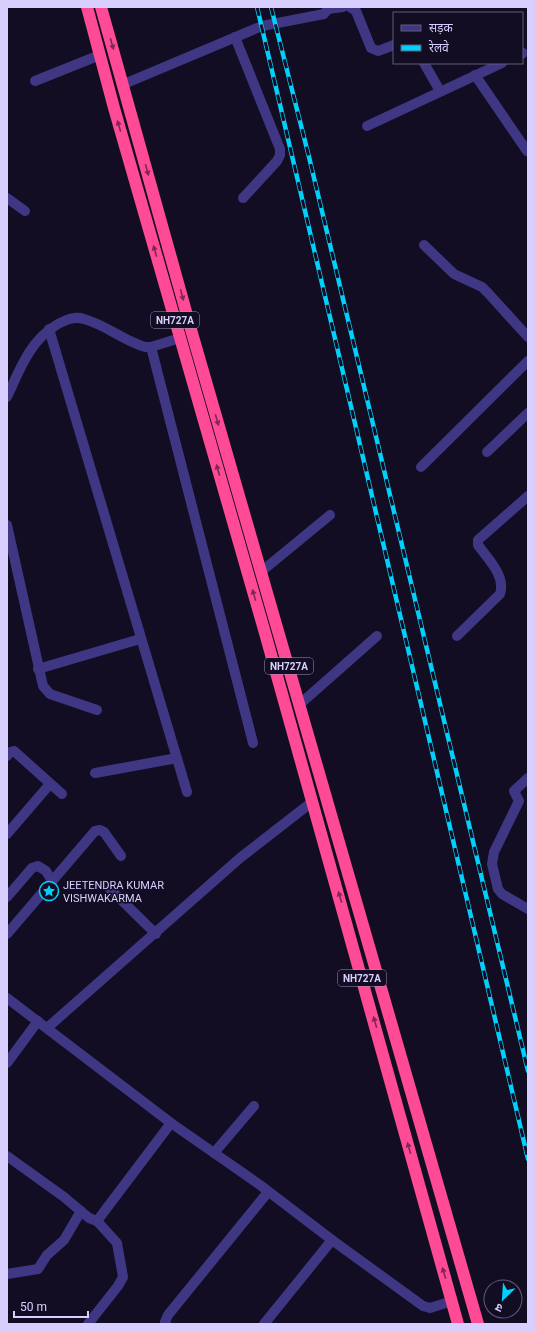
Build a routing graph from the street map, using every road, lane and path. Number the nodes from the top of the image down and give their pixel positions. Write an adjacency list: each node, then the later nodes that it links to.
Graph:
1 (87, 7): 8 (highway, NH727A)
2 (102, 7): 13 (highway, NH727A, one-way to 13)
3 (344, 7): 5 (street)
4 (350, 7): 7 (street)
5 (328, 8): 6 (street)
6 (235, 37): 13 (street); 18 (street)
7 (393, 45)
8 (100, 55): 12 (street); 23 (highway, NH727A, one-way to 8)
9 (425, 64): 14 (street)
10 (500, 64): 11 (street)
11 (475, 75): 14 (street); 16 (street)
12 (35, 81)
13 (124, 84): 33 (highway, NH727A, one-way to 33)
14 (440, 91): 15 (street)
15 (367, 126)
16 (527, 151)
17 (7, 198): 19 (street)
18 (243, 198)
19 (25, 211)
20 (424, 246): 22 (street)
21 (49, 329): 24 (street); 26 (street); 36 (street)
22 (528, 337)
23 (180, 338): 24 (street); 48 (highway, NH727A, one-way to 23)
24 (151, 347): 40 (street)
25 (528, 361): 29 (street)
26 (7, 397)
27 (528, 413): 28 (street)
28 (487, 452)
29 (421, 467)
30 (528, 496): 35 (street)
31 (330, 514): 33 (street)
32 (7, 525): 37 (street)
33 (262, 571): 38 (highway, NH727A)
34 (377, 636): 38 (street)
35 (457, 636)
36 (140, 639): 37 (street); 42 (street)
37 (38, 670): 39 (street)
38 (300, 704): 75 (highway, NH727A)
39 (97, 710)
40 (253, 743)
41 (7, 756): 45 (street)
42 (177, 758): 43 (street); 46 (street)
43 (95, 773)
44 (528, 778): 54 (street)
45 (50, 784): 47 (street); 49 (street)
46 (188, 792)
47 (62, 794)
48 (312, 802): 56 (street); 70 (highway, NH727A, one-way to 48)
49 (7, 834)
50 (121, 856): 51 (street)
51 (52, 880): 53 (street); 55 (street)
52 (110, 889): 56 (street)
53 (7, 897)
54 (528, 909)
55 (7, 934)
56 (156, 934): 59 (street)
57 (7, 998): 58 (street)
58 (38, 1021): 59 (street); 60 (street)
59 (47, 1028): 62 (street)
60 (7, 1063)
61 (254, 1106): 63 (street)
62 (171, 1123): 63 (street); 67 (street)
63 (214, 1153): 65 (street)
64 (7, 1156): 66 (street)
65 (268, 1192): 68 (street); 72 (street)
66 (81, 1211): 67 (street); 69 (street)
67 (97, 1220): 71 (street)
68 (332, 1240): 70 (street); 73 (street)
69 (7, 1274)
70 (452, 1301): 74 (highway, NH727A)
71 (88, 1324)
72 (166, 1324)
73 (264, 1324)
74 (458, 1324)
75 (478, 1324)

